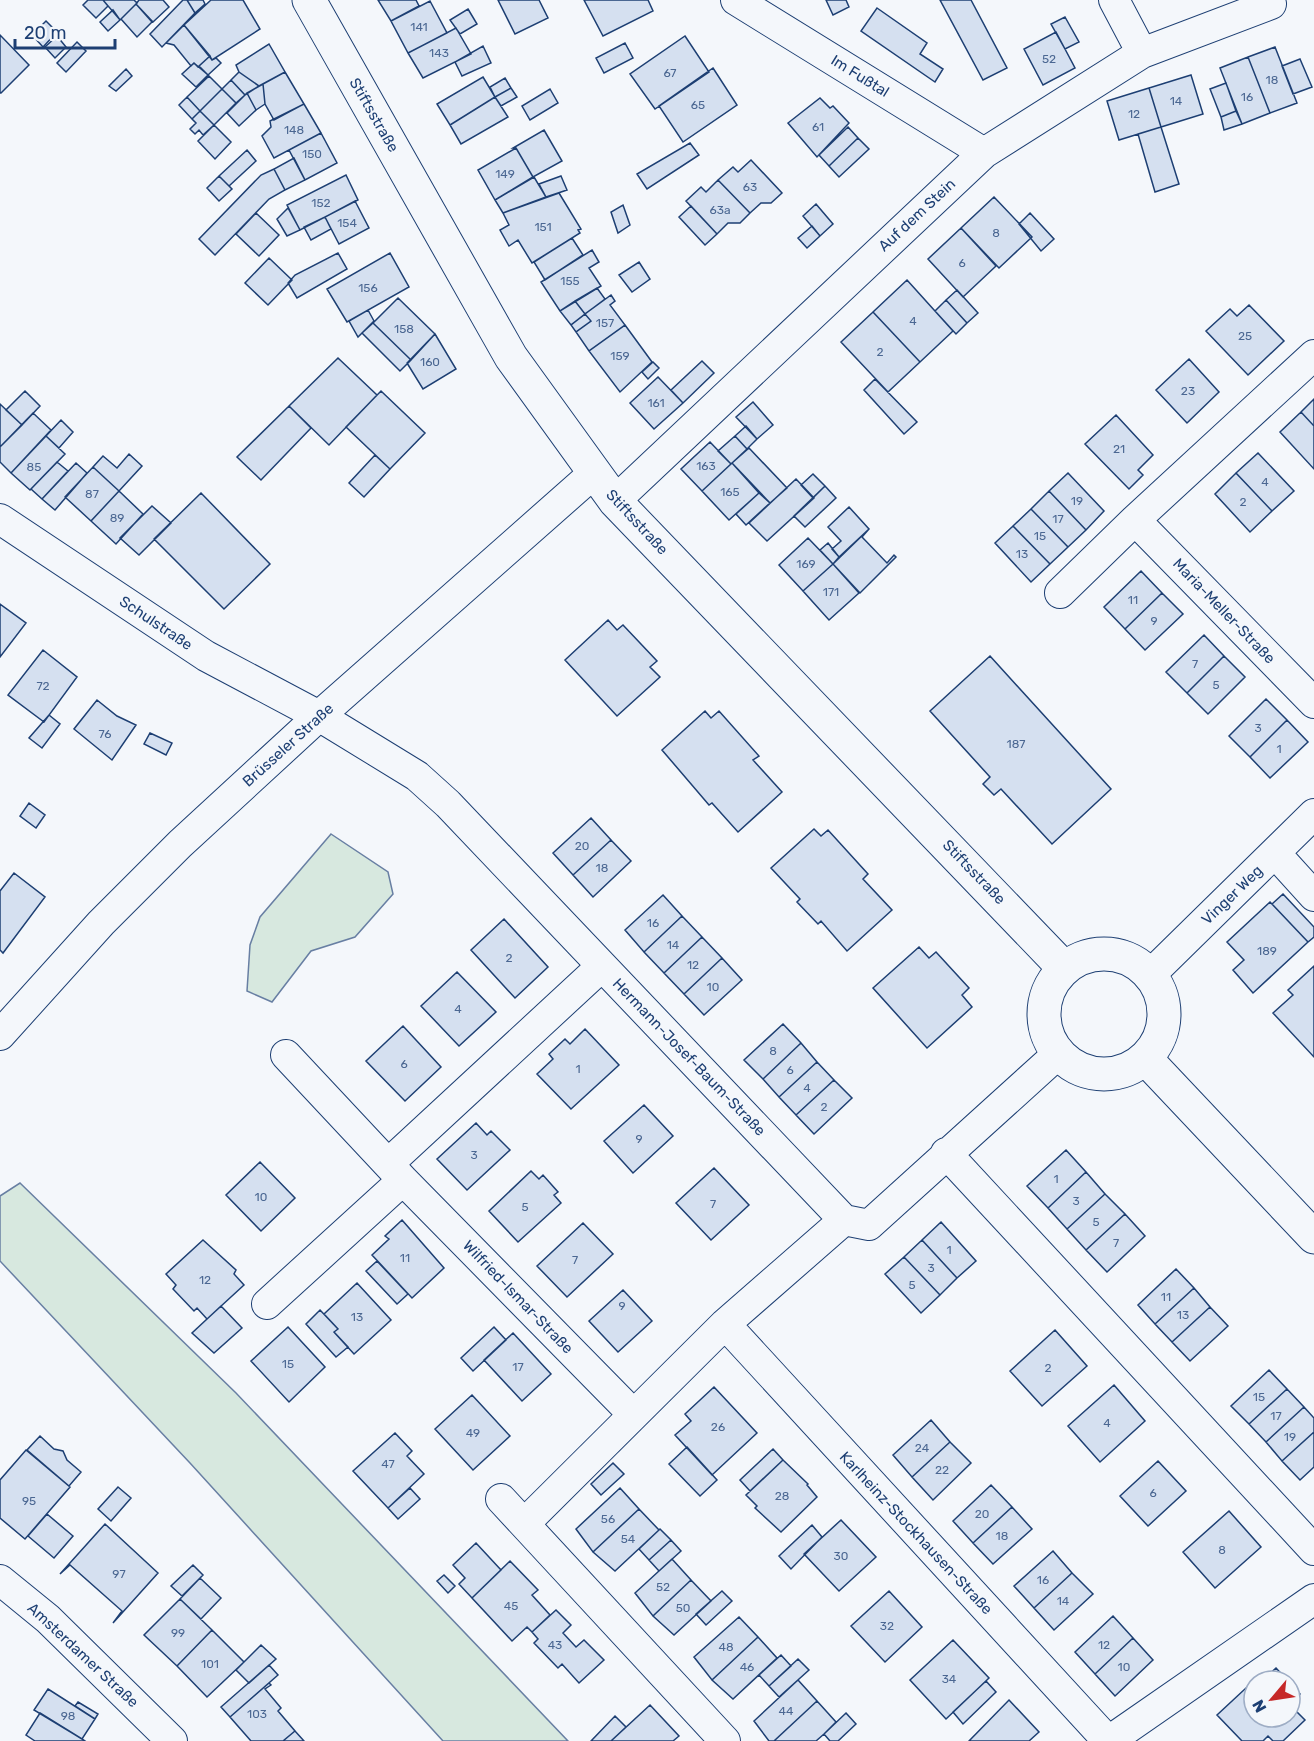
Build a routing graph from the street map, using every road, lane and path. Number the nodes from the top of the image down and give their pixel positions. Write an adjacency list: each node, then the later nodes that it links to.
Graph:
1 (309, 0): 8 (street, Stiftsstraße)
2 (736, 0): 6 (street, Im Fußtal)
3 (1114, 0): 5 (street)
4 (1271, 4): 5 (street, Auf dem Stein)
5 (1142, 53): 6 (street, Auf dem Stein)
6 (984, 153): 9 (street, Auf dem Stein)
7 (1314, 355): 11 (street)
8 (594, 473): 9 (street, Stiftsstraße); 14 (street, Brüsseler Straße)
9 (615, 501): 19 (street, Stiftsstraße)
10 (0, 519): 14 (street, Schulstraße)
11 (1135, 519): 12 (street); 13 (street, Maria-Meller-Straße)
12 (1060, 593)
13 (1314, 703)
14 (319, 717): 18 (street, Hermann-Josef-Baum-Straße); 21 (street, Brüsseler Straße)
15 (1314, 814): 16 (street, Vinger Weg)
16 (1275, 853): 17 (street); 20 (street, Vinger Weg)
17 (1314, 896)
18 (602, 966): 26 (street); 27 (street, Hermann-Josef-Baum-Straße)
19 (1064, 968): 20 (street); 22 (street)
20 (1150, 975): 24 (street)
21 (0, 1035)
22 (1059, 1053): 24 (street); 25 (street)
23 (286, 1055): 26 (street, Wilfried-Ismar-Straße)
24 (1145, 1058): 28 (street)
25 (946, 1154): 27 (street); 34 (street)
26 (396, 1172): 29 (street); 31 (street, Wilfried-Ismar-Straße)
27 (844, 1220): 30 (street)
28 (1314, 1237)
29 (267, 1304)
30 (725, 1324): 31 (street); 39 (street, Karlheinz-Stockhausen-Straße)
31 (633, 1414): 33 (street)
32 (501, 1499): 33 (street)
33 (525, 1523): 38 (street)
34 (1314, 1550)
35 (0, 1580): 37 (street, Amsterdamer Straße)
36 (1314, 1599): 39 (street, Karlheinz-Stockhausen-Straße)
37 (165, 1738)
38 (725, 1741)
39 (1109, 1741)

